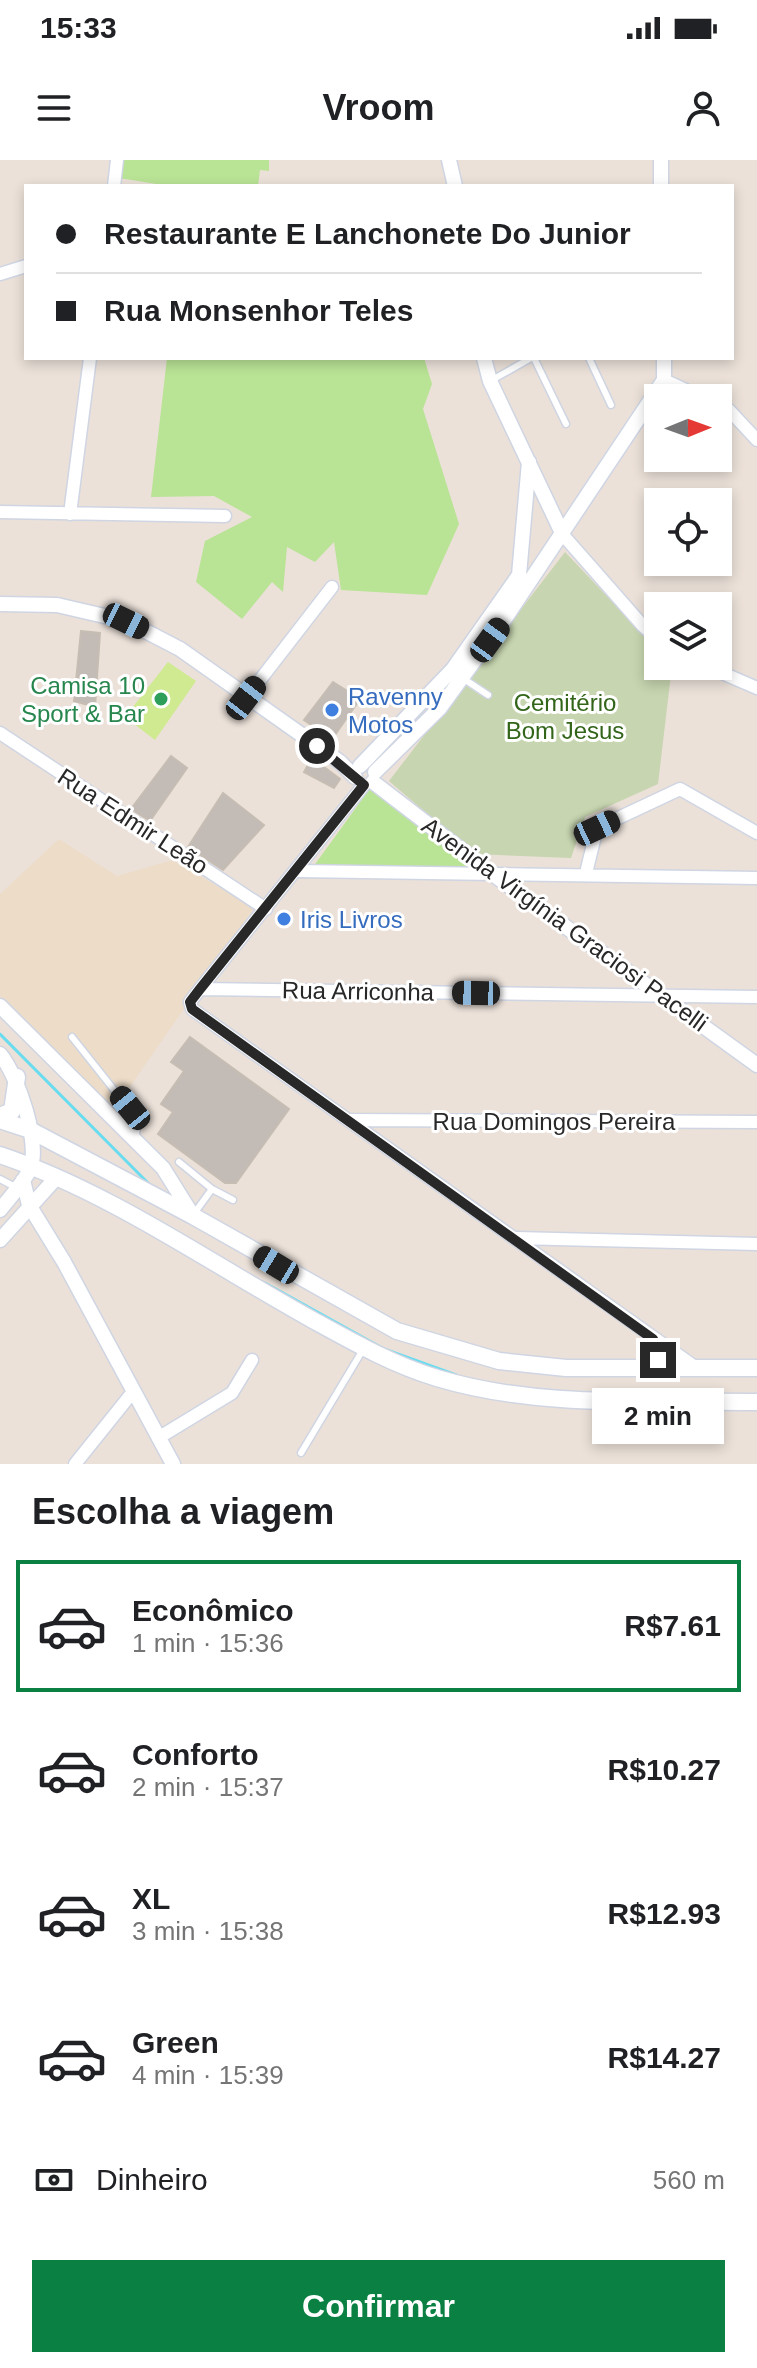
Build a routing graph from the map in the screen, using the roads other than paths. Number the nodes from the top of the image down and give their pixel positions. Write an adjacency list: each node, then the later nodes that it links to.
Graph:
1 (117, 160): 4 (street)
2 (449, 160): 5 (street)
3 (661, 160): 6 (street)
4 (114, 184)
5 (455, 184)
6 (661, 184)
7 (24, 267): 8 (street)
8 (0, 274)
9 (90, 360): 24 (street)
10 (485, 360): 15 (street)
11 (529, 360): 15 (lane)
12 (534, 360): 20 (lane)
13 (590, 360): 18 (lane)
14 (664, 360): 16 (street)
15 (495, 378): 22 (street)
16 (664, 380): 17 (street); 26 (street)
17 (673, 384)
18 (611, 405)
19 (732, 413): 21 (street)
20 (566, 424)
21 (757, 440)
22 (529, 462): 26 (street); 30 (street)
23 (0, 512): 24 (street)
24 (70, 514): 25 (street)
25 (225, 516)
26 (563, 535): 29 (street); 30 (street)
27 (332, 587): 34 (street)
28 (0, 604): 34 (street, Avenida Virgínia Graciosi Pacelli)
29 (644, 627)
30 (458, 673): 33 (lane); 36 (street)
31 (732, 677): 32 (street)
32 (757, 688)
33 (488, 695)
34 (246, 698): 36 (street, Avenida Virgínia Graciosi Pacelli)
35 (0, 733): 42 (street, Rua Edmir Leão)
36 (364, 775): 38 (street); 40 (street, Avenida Virgínia Graciosi Pacelli)
37 (757, 833): 39 (street)
38 (298, 871): 40 (street); 42 (street)
39 (586, 873): 40 (street); 41 (street)
40 (494, 875): 44 (street, Avenida Virgínia Graciosi Pacelli)
41 (757, 878)
42 (266, 909): 43 (street)
43 (200, 989): 44 (street, Rua Arriconha); 52 (street)
44 (660, 995): 45 (street, Rua Arriconha); 49 (street, Avenida Virgínia Graciosi Pacelli)
45 (757, 997)
46 (0, 1006): 55 (street)
47 (72, 1037): 55 (lane)
48 (0, 1054): 50 (street)
49 (757, 1065)
50 (17, 1077): 51 (main road); 54 (street)
51 (0, 1118): 54 (main road)
52 (350, 1120): 53 (street, Rua Domingos Pereira); 67 (street)
53 (757, 1122)
54 (30, 1130): 58 (street); 65 (main road)
55 (135, 1140): 65 (street)
56 (0, 1155): 58 (main road)
57 (179, 1162): 61 (lane)
58 (24, 1178): 59 (main road); 60 (lane); 63 (street); 64 (street)
59 (56, 1178): 63 (street); 66 (main road)
60 (0, 1179)
61 (212, 1189): 62 (lane); 65 (lane)
62 (233, 1200)
63 (29, 1205): 68 (street); 76 (street)
64 (0, 1210)
65 (193, 1216): 66 (main road); 73 (main road)
66 (171, 1238): 71 (main road)
67 (516, 1238): 69 (street); 70 (street)
68 (0, 1240)
69 (757, 1244)
70 (653, 1339): 73 (street); 74 (street)
71 (364, 1348): 77 (main road); 79 (lane)
72 (252, 1360): 78 (street)
73 (657, 1367): 74 (main road)
74 (695, 1367): 75 (main road)
75 (757, 1368)
76 (132, 1393): 78 (street); 80 (street)
77 (757, 1402)
78 (158, 1438): 81 (street)
79 (301, 1453)
80 (75, 1464)
81 (173, 1464)

